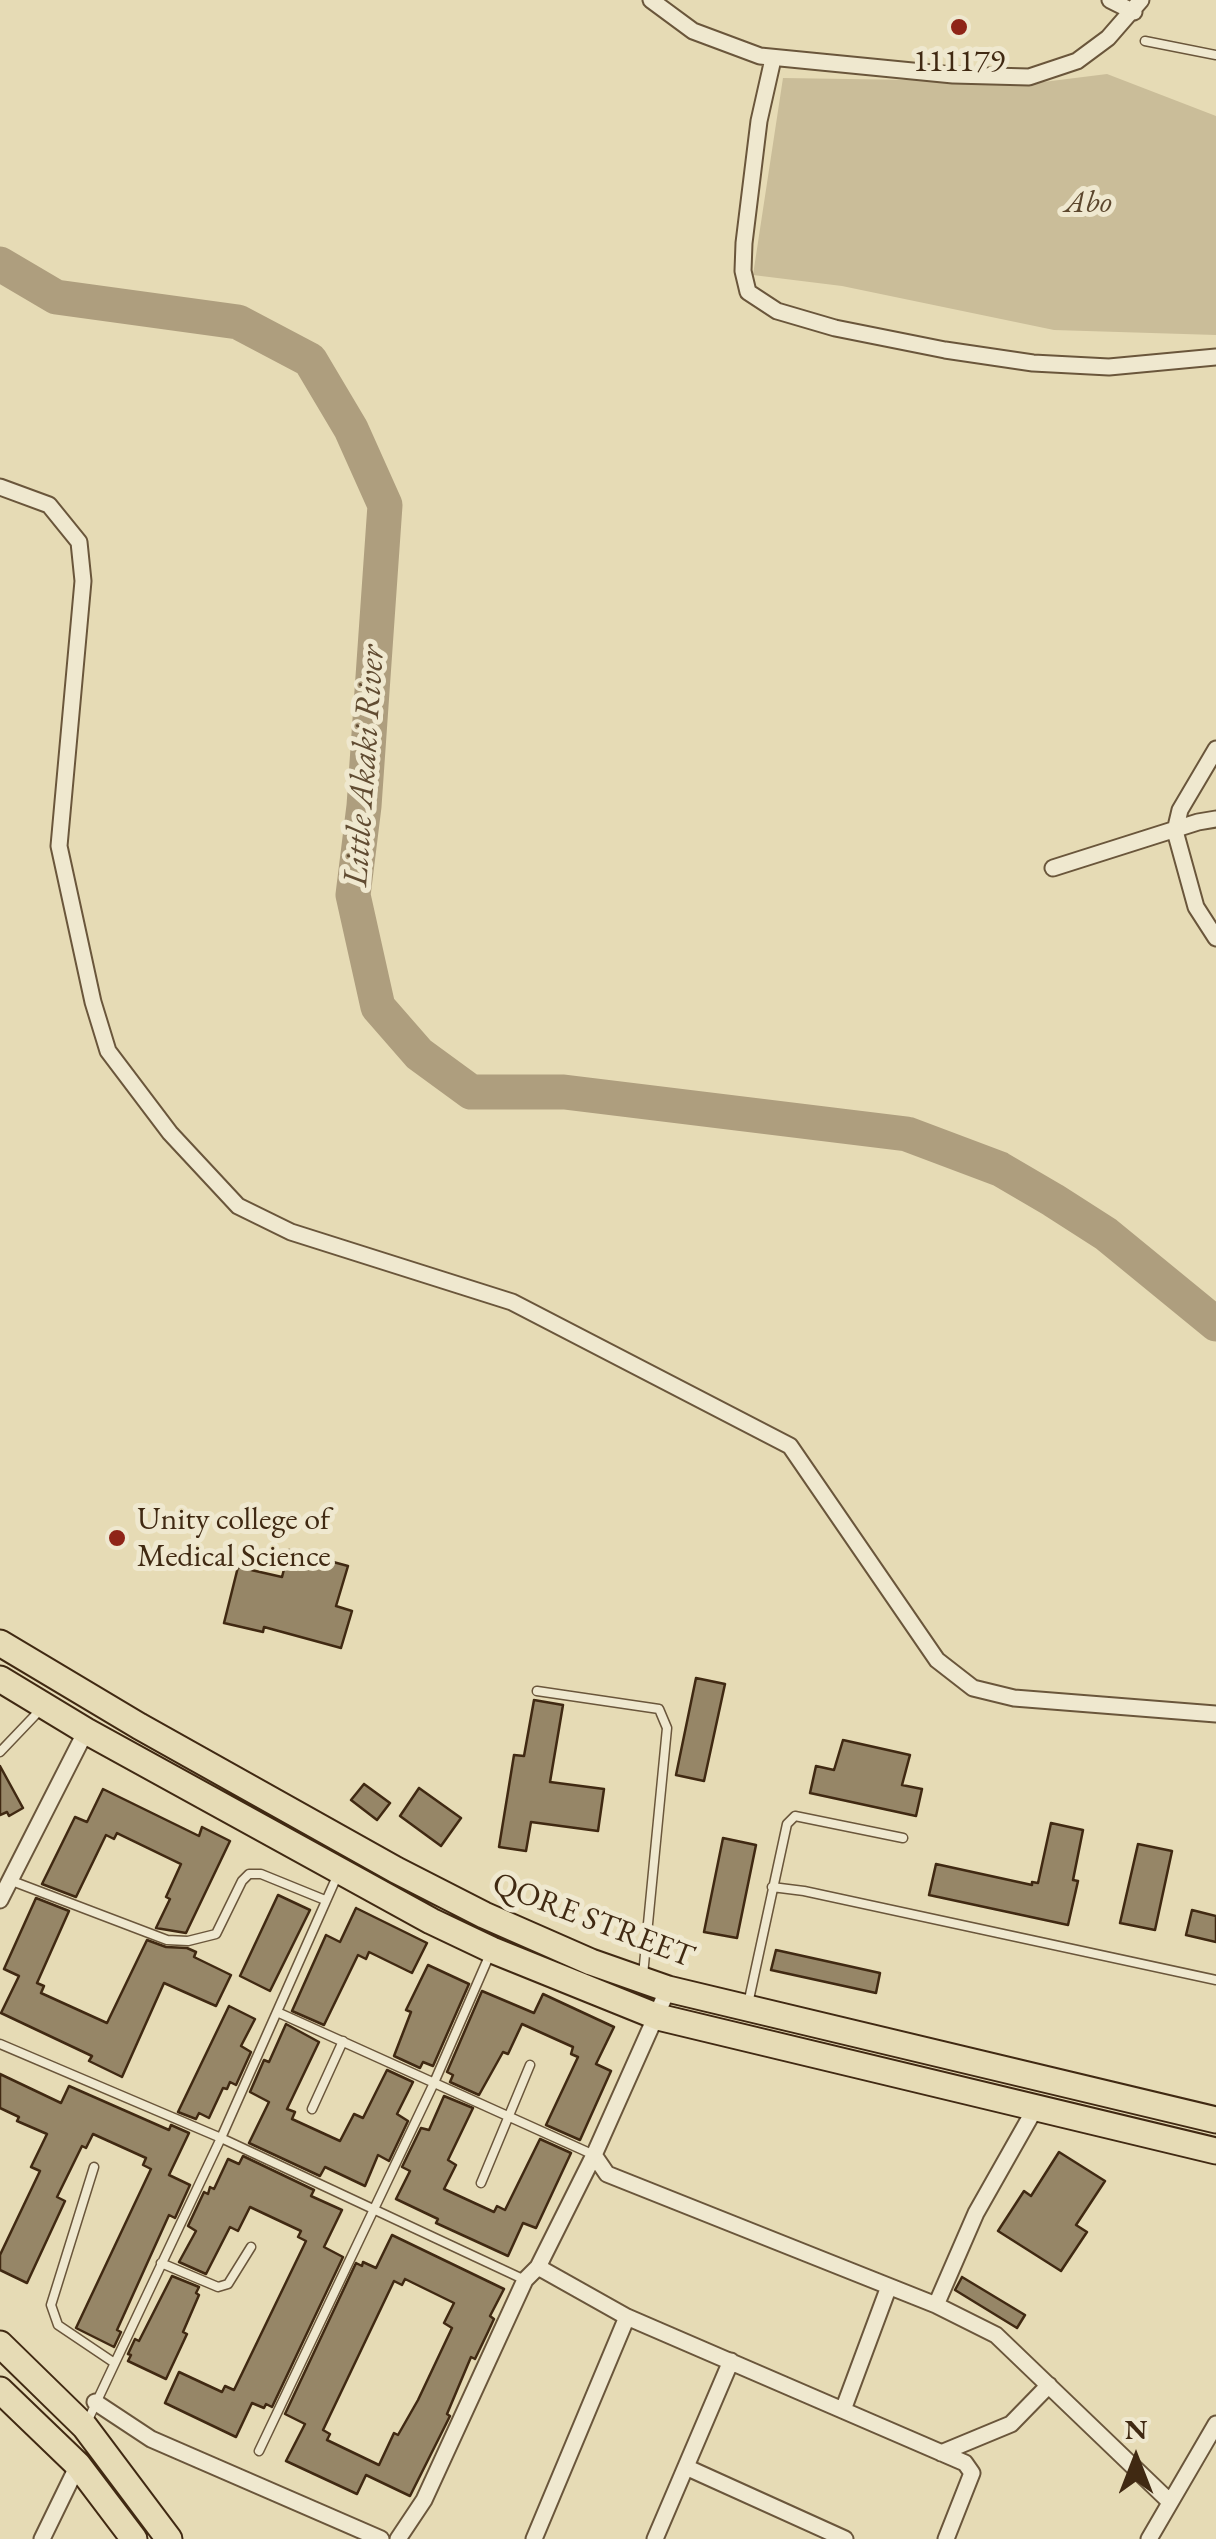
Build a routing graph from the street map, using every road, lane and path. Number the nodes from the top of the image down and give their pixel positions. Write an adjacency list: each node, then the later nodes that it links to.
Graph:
1 (651, 0): 6 (street)
2 (1110, 0): 3 (street)
3 (1138, 6): 6 (street)
4 (1145, 40): 5 (lane)
5 (1216, 55)
6 (773, 58): 7 (street)
7 (1216, 357)
8 (0, 488): 18 (street)
9 (1216, 749): 11 (street)
10 (1216, 819): 11 (street)
11 (1175, 831): 12 (street); 13 (street)
12 (1053, 868)
13 (1216, 938)
14 (0, 1643): 28 (main road, QORE STREET)
15 (0, 1679): 17 (main road, QORE STREET)
16 (537, 1691): 28 (lane)
17 (45, 1705): 19 (main road, QORE STREET); 20 (lane)
18 (1216, 1714)
19 (86, 1730): 22 (main road, QORE STREET); 23 (street)
20 (0, 1752)
21 (903, 1838): 24 (lane)
22 (340, 1870): 26 (lane); 27 (main road, QORE STREET)
23 (9, 1880): 25 (street); 26 (lane)
24 (772, 1887): 29 (lane); 31 (lane)
25 (0, 1900)
26 (324, 1900): 32 (lane)
27 (492, 1950): 33 (main road, QORE STREET); 37 (lane)
28 (643, 1980): 30 (main road, QORE STREET)
29 (1216, 1980)
30 (668, 1989): 31 (main road, QORE STREET); 33 (street)
31 (747, 2008): 41 (main road, QORE STREET)
32 (277, 2012): 34 (lane); 42 (lane)
33 (658, 2017): 38 (main road, QORE STREET); 44 (street)
34 (344, 2041): 37 (lane); 39 (lane)
35 (0, 2044): 42 (lane)
36 (530, 2064): 40 (lane)
37 (433, 2085): 40 (lane); 47 (lane)
38 (1036, 2108): 43 (main road, QORE STREET); 53 (street)
39 (312, 2109)
40 (508, 2118): 44 (lane); 46 (lane)
41 (1216, 2120)
42 (220, 2138): 47 (lane); 49 (lane)
43 (1216, 2151)
44 (594, 2155): 50 (street); 52 (street)
45 (94, 2166): 56 (lane)
46 (481, 2182)
47 (373, 2208): 51 (lane); 64 (lane)
48 (251, 2247): 49 (lane)
49 (161, 2263): 56 (lane)
50 (538, 2266): 51 (street); 54 (street)
51 (525, 2280): 73 (street)
52 (888, 2289): 53 (street); 61 (street)
53 (936, 2306): 58 (street)
54 (628, 2317): 57 (street); 74 (street)
55 (0, 2344): 63 (main road)
56 (113, 2362): 60 (lane)
57 (731, 2362): 61 (street); 67 (street)
58 (1049, 2385): 65 (street); 68 (street)
59 (0, 2390): 66 (main road)
60 (95, 2402): 63 (lane); 72 (street)
61 (842, 2410): 65 (street)
62 (1216, 2424): 68 (street)
63 (85, 2427): 71 (main road)
64 (259, 2450)
65 (942, 2452): 77 (street)
66 (78, 2465): 69 (street); 70 (main road)
67 (688, 2468): 75 (street); 76 (street)
68 (1169, 2501): 78 (street)
69 (42, 2539)
70 (134, 2539)
71 (169, 2539)
72 (380, 2539)
73 (398, 2539)
74 (534, 2539)
75 (655, 2539)
76 (845, 2539)
77 (946, 2539)
78 (1149, 2539)

